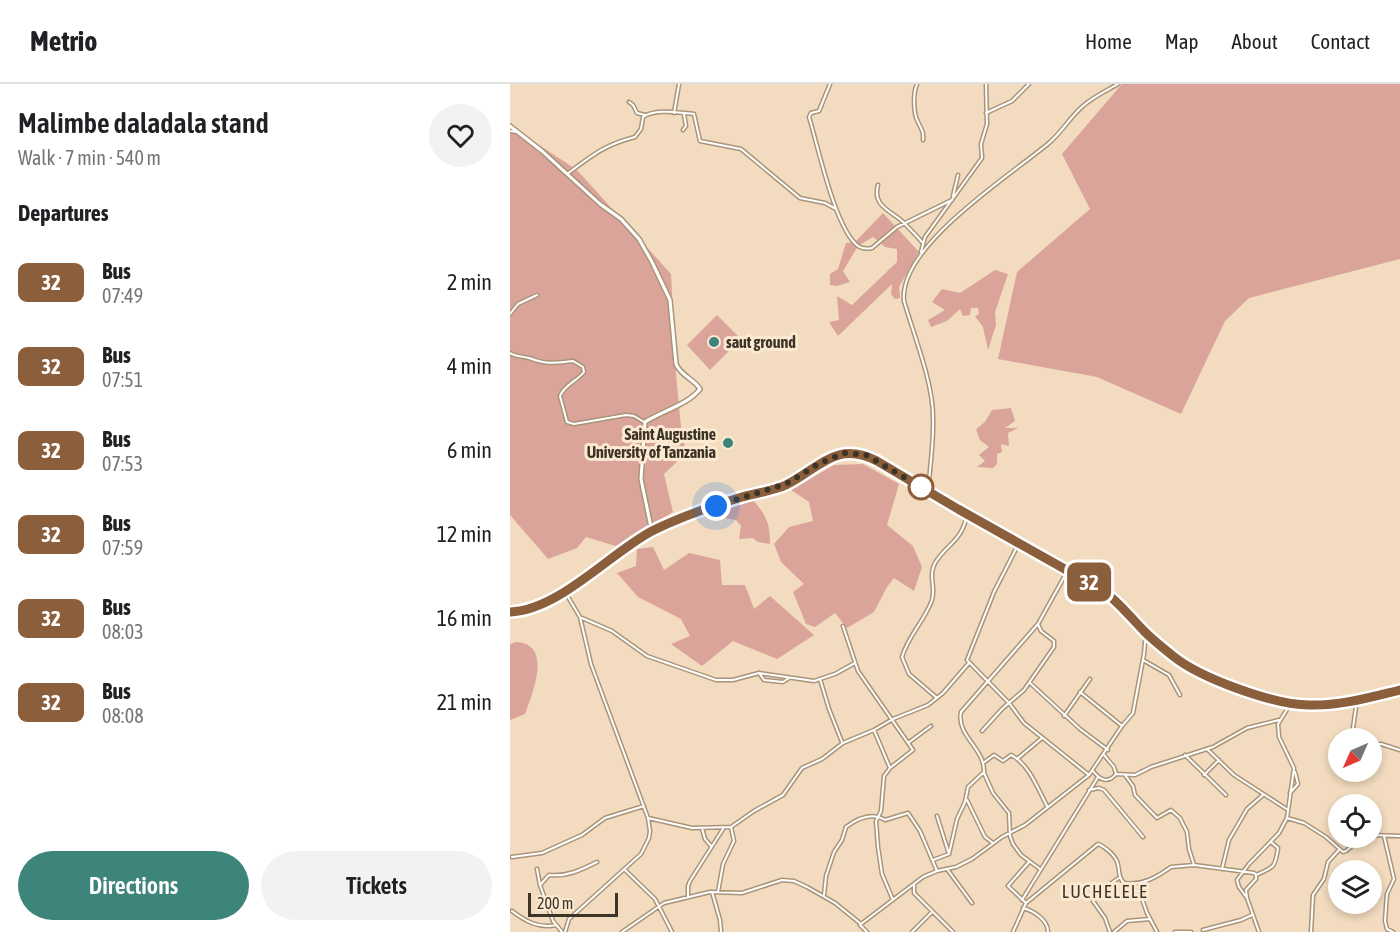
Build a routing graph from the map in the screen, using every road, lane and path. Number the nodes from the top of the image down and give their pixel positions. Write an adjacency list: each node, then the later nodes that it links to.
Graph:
1 (679, 84): 8 (street)
2 (830, 84): 21 (street)
3 (917, 84): 16 (street)
4 (986, 84): 9 (street)
5 (1029, 84): 9 (street)
6 (1118, 84): 24 (street)
7 (629, 102): 11 (street)
8 (674, 113): 10 (street); 11 (street)
9 (986, 113): 20 (street)
10 (684, 114): 13 (street); 21 (street)
11 (645, 115): 17 (street)
12 (510, 126): 15 (street)
13 (683, 130)
14 (510, 131): 15 (street)
15 (520, 133): 17 (street)
16 (924, 140)
17 (567, 174): 28 (street)
18 (958, 175): 20 (street)
19 (878, 185): 22 (street)
20 (952, 199): 22 (street); 23 (street)
21 (836, 209): 22 (street)
22 (905, 224): 23 (street)
23 (922, 242): 24 (street)
24 (921, 254): 29 (street)
25 (537, 295): 26 (street)
26 (510, 314)
27 (510, 353): 28 (street)
28 (645, 422): 31 (street)
29 (928, 491): 30 (main road); 31 (main road)
30 (967, 514): 32 (main road); 56 (street)
31 (652, 532): 34 (main road)
32 (1019, 543): 33 (main road); 42 (street)
33 (1068, 570): 37 (street); 39 (main road)
34 (564, 591): 35 (main road); 36 (street)
35 (510, 612)
36 (580, 617): 45 (street); 92 (street)
37 (1038, 624): 51 (street); 52 (street)
38 (843, 626): 41 (street)
39 (1146, 633): 40 (street); 59 (main road)
40 (1143, 660): 55 (street); 64 (street)
41 (855, 663): 43 (street); 44 (street)
42 (969, 663): 51 (street); 56 (street)
43 (848, 667): 44 (street); 48 (street)
44 (858, 670): 61 (street)
45 (759, 673): 46 (street); 50 (street)
46 (765, 674): 47 (street); 50 (street)
47 (789, 678): 48 (street); 50 (street)
48 (820, 679): 69 (street)
49 (1090, 679): 54 (street)
50 (772, 680)
51 (988, 682): 58 (street); 79 (street)
52 (1030, 683): 58 (street); 60 (street)
53 (1400, 690): 57 (main road)
54 (1080, 692): 60 (street); 64 (street)
55 (1180, 695)
56 (937, 698): 61 (street)
57 (1357, 700): 59 (main road); 65 (street)
58 (1009, 703): 67 (street); 68 (street)
59 (1290, 703): 62 (street)
60 (1064, 716): 73 (street)
61 (893, 719): 66 (street); 70 (street)
62 (1280, 720): 72 (street); 94 (street)
63 (931, 726): 70 (street)
64 (1122, 726): 73 (street)
65 (1353, 728)
66 (874, 730): 69 (street); 80 (street)
67 (982, 731)
68 (1042, 738): 77 (street); 85 (street)
69 (843, 742): 99 (street)
70 (908, 743): 80 (street)
71 (1382, 744): 74 (street)
72 (1207, 749): 76 (street); 78 (street)
73 (1108, 750): 75 (street)
74 (1400, 750)
75 (1104, 755): 81 (street); 83 (street)
76 (1185, 755): 84 (street); 86 (street)
77 (1017, 759): 79 (street); 93 (street)
78 (1219, 760): 84 (street); 90 (street)
79 (984, 764): 82 (street)
80 (890, 768): 95 (street)
81 (1093, 771): 85 (street); 87 (street)
82 (984, 772): 91 (street); 102 (street)
83 (1116, 774): 86 (street); 87 (street)
84 (1204, 775): 89 (street)
85 (1089, 776): 93 (street)
86 (1125, 776): 118 (street)
87 (1098, 777): 88 (street)
88 (1089, 790): 106 (street); 121 (street)
89 (1226, 795)
90 (1263, 795): 94 (street); 122 (street)
91 (966, 798): 108 (street); 113 (street)
92 (644, 806): 97 (street); 114 (street)
93 (1047, 806): 102 (street)
94 (1287, 810): 98 (street)
95 (879, 816): 115 (street); 133 (street); 136 (street)
96 (937, 816): 113 (street)
97 (648, 818): 100 (street); 123 (street)
98 (1287, 819): 107 (street); 112 (street)
99 (731, 827): 101 (street); 132 (street)
100 (702, 828): 101 (street); 110 (street)
101 (723, 829): 110 (street)
102 (1010, 832): 108 (street); 117 (street)
103 (1384, 836): 104 (street); 109 (street)
104 (1392, 836): 105 (street); 109 (street)
105 (1400, 836)
106 (1143, 837)
107 (1270, 842): 125 (street); 126 (street)
108 (993, 843): 120 (street)
109 (1386, 843): 165 (street)
110 (711, 846): 134 (street)
111 (1350, 848): 112 (street)
112 (1339, 850): 164 (street)
113 (949, 854): 115 (street)
114 (512, 857)
115 (933, 860): 124 (street)
116 (597, 862): 130 (street)
117 (1029, 862): 121 (street); 137 (street)
118 (1194, 865): 122 (street); 129 (street)
119 (537, 869): 130 (street)
120 (947, 869): 124 (street); 138 (street)
121 (1040, 869): 137 (street)
122 (1222, 869): 125 (street)
123 (625, 870): 140 (street); 149 (street)
124 (937, 871): 128 (street)
125 (1242, 872): 126 (street); 135 (street)
126 (1256, 875): 135 (street)
127 (1119, 878): 129 (street); 139 (street); 158 (street)
128 (914, 884): 136 (street); 143 (street)
129 (1127, 884): 145 (street)
130 (540, 885): 146 (street)
131 (712, 892): 132 (street); 134 (street); 152 (street)
132 (718, 892): 133 (street)
133 (824, 896): 147 (street)
134 (688, 897): 140 (street)
135 (1247, 898): 144 (street)
136 (893, 900): 147 (street)
137 (1022, 900): 139 (street)
138 (972, 903)
139 (1026, 903): 141 (street)
140 (658, 905): 150 (street); 151 (street)
141 (1023, 908): 156 (street); 157 (street)
142 (512, 911): 146 (street)
143 (932, 912): 154 (street); 155 (street)
144 (1252, 915): 148 (street); 163 (street)
145 (1150, 919): 159 (street); 160 (street)
146 (556, 925): 149 (street)
147 (860, 925): 153 (street)
148 (1203, 930)
149 (564, 932)
150 (622, 932)
151 (672, 932)
152 (721, 932)
153 (867, 932)
154 (912, 932)
155 (953, 932)
156 (1013, 932)
157 (1048, 932)
158 (1110, 932)
159 (1114, 932)
160 (1157, 932)
161 (1175, 932): 162 (street)
162 (1191, 932)
163 (1259, 932)
164 (1311, 932)
165 (1393, 932)

